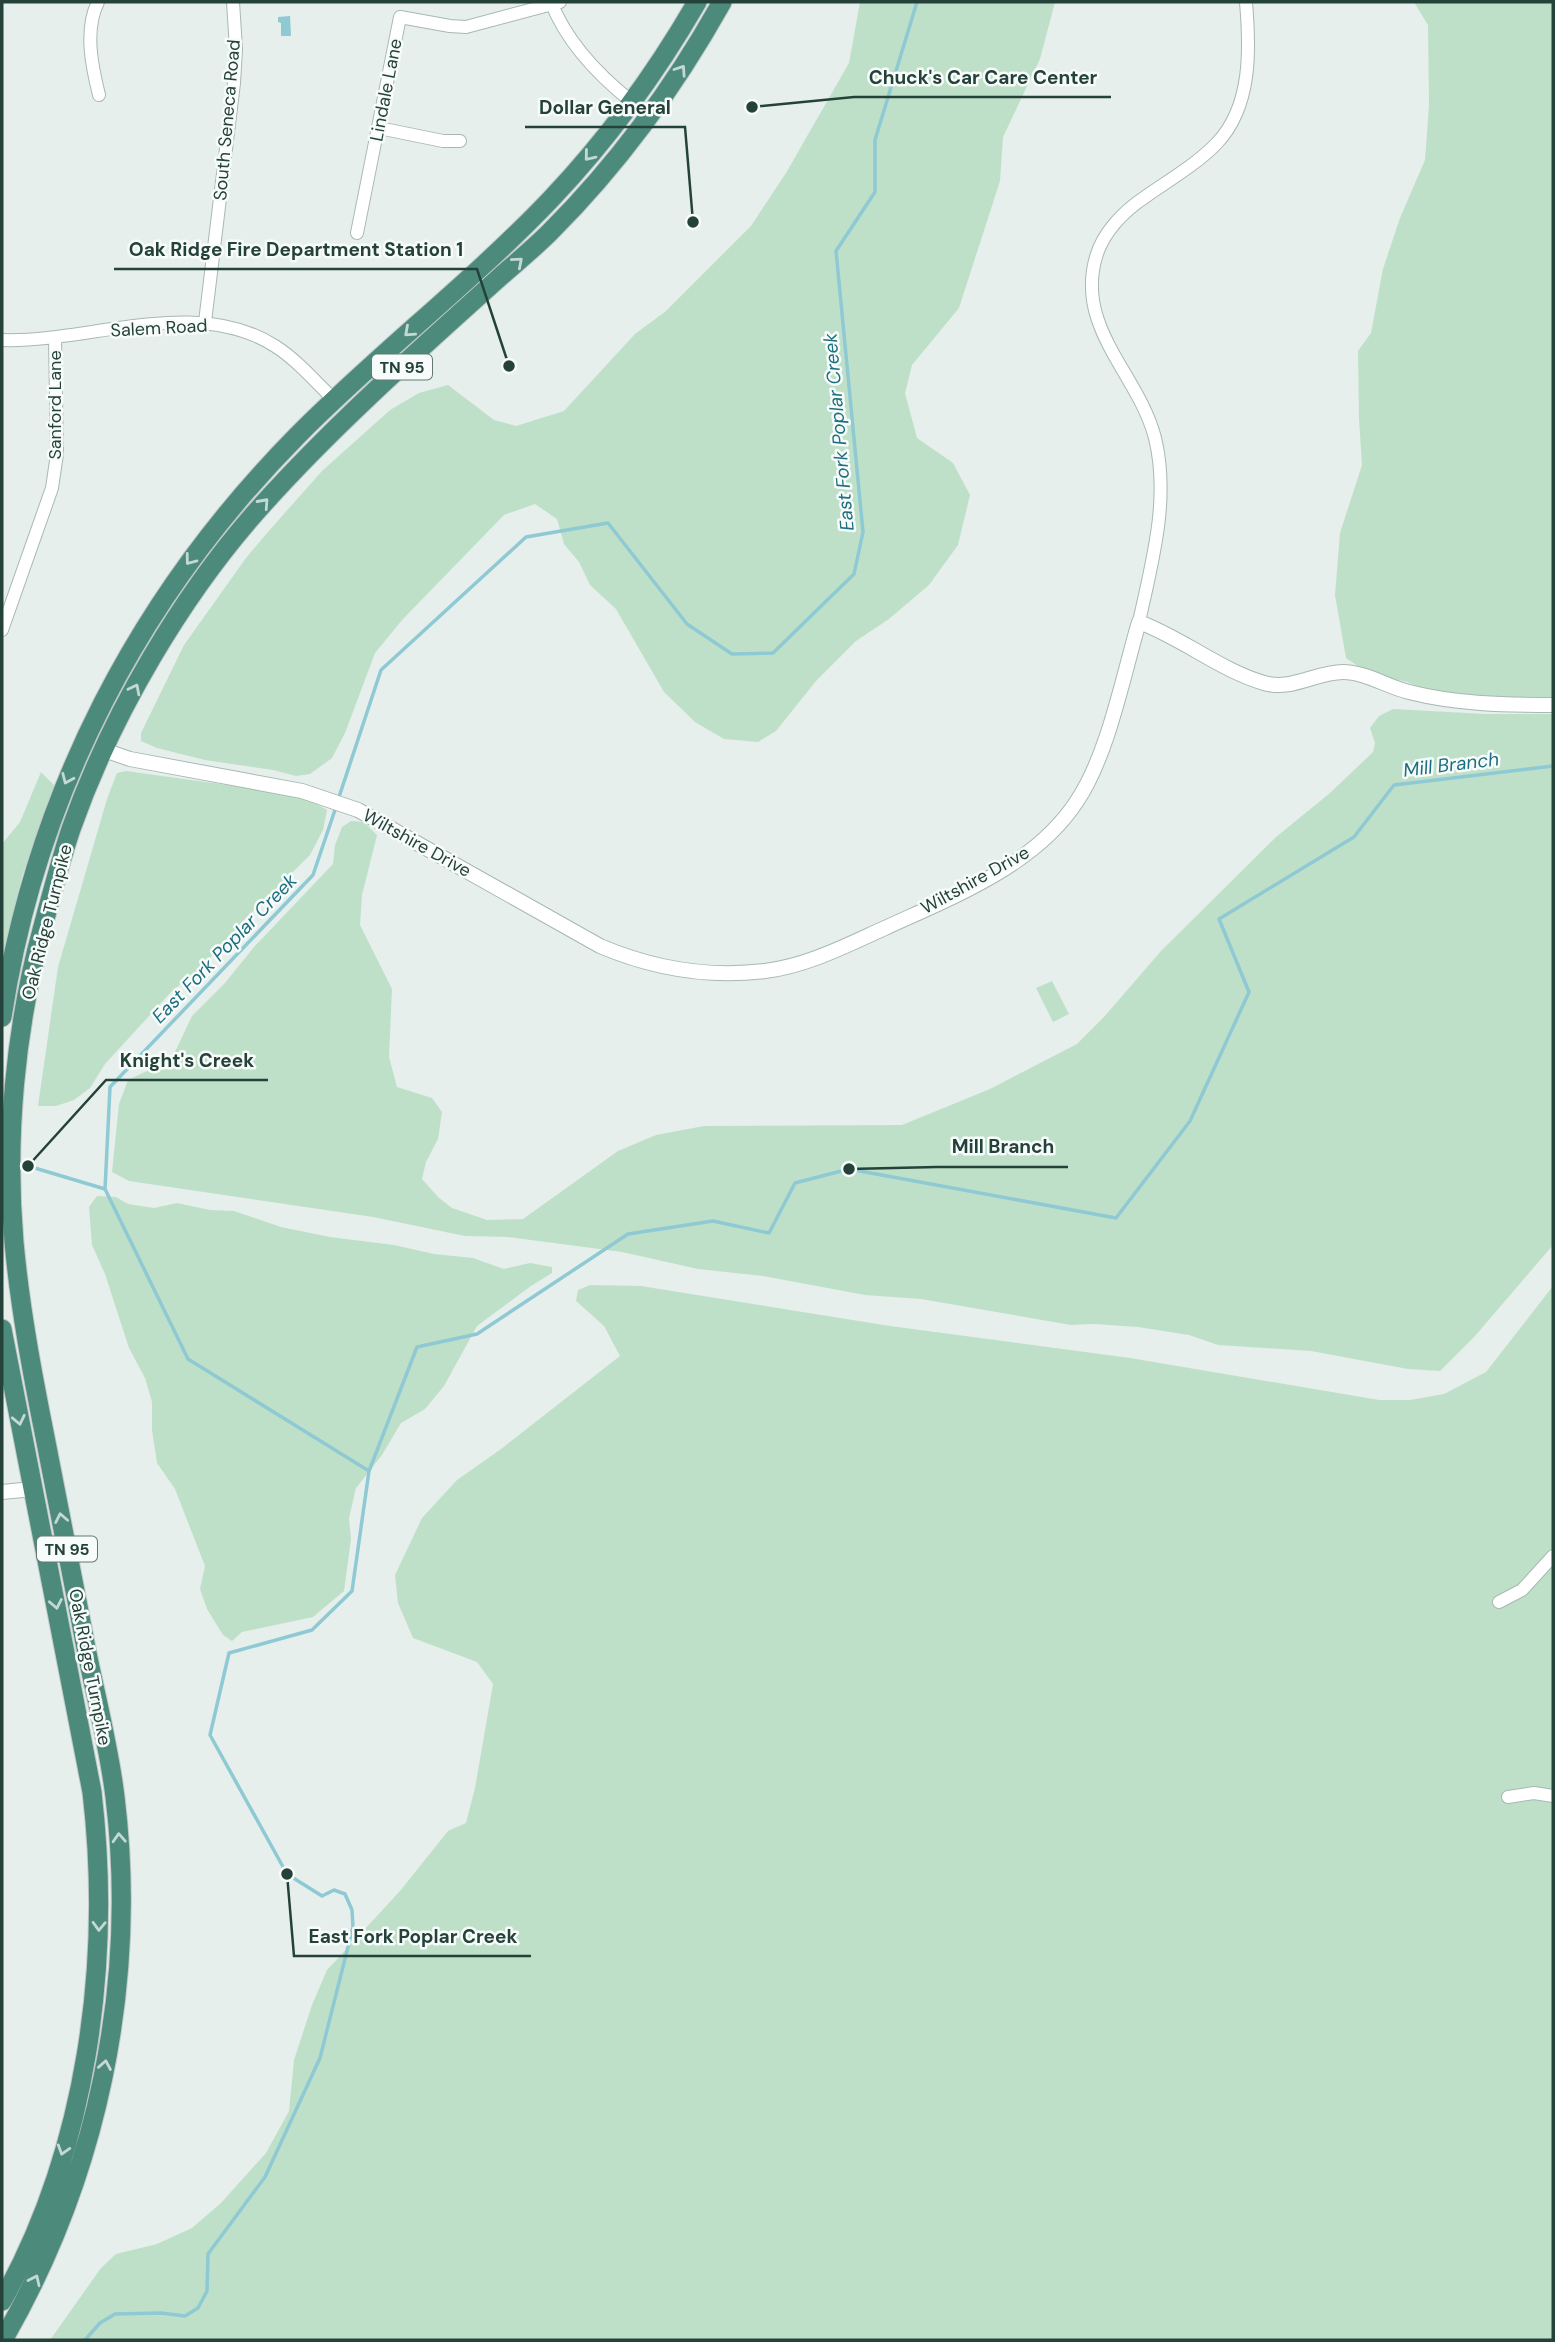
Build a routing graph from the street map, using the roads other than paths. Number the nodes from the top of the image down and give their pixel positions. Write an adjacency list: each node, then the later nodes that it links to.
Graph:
1 (98, 2): 7 (street)
2 (233, 2): 14 (street, South Seneca Road)
3 (696, 2): 8 (highway, Oak Ridge Turnpike / TN 95)
4 (722, 2): 9 (highway, Oak Ridge Turnpike / TN 95, one-way to 4)
5 (1246, 2): 20 (street, Wiltshire Drive)
6 (554, 3): 8 (street); 10 (street, Lindale Lane)
7 (99, 95)
8 (632, 102): 9 (highway); 13 (highway, Oak Ridge Turnpike / TN 95, one-way to 13)
9 (649, 116): 15 (highway, Oak Ridge Turnpike / TN 95, one-way to 9)
10 (379, 128): 11 (street); 12 (street, Lindale Lane)
11 (460, 141)
12 (358, 233)
13 (437, 306): 15 (highway); 18 (highway, Oak Ridge Turnpike / TN 95, one-way to 18)
14 (205, 322): 16 (street, Salem Road); 18 (street, Salem Road)
15 (452, 322): 19 (highway, Oak Ridge Turnpike / TN 95)
16 (55, 339): 17 (street, Salem Road); 21 (street, Sanford Lane)
17 (2, 340)
18 (334, 400): 19 (highway); 23 (highway, Oak Ridge Turnpike / TN 95, one-way to 23)
19 (349, 416): 24 (highway, Oak Ridge Turnpike / TN 95, one-way to 19)
20 (1139, 622): 22 (street); 24 (street, Wiltshire Drive)
21 (2, 630)
22 (1553, 705)
23 (84, 741): 24 (highway); 25 (highway, Oak Ridge Turnpike / TN 95, one-way to 25)
24 (104, 750): 26 (highway, Oak Ridge Turnpike / TN 95)
25 (12, 959): 26 (highway); 27 (highway, Oak Ridge Turnpike / TN 95)
26 (33, 964): 29 (highway, Oak Ridge Turnpike / TN 95)
27 (2, 1017)
28 (2, 1329): 30 (highway, Oak Ridge Turnpike / TN 95, one-way to 30)
29 (54, 1487): 30 (highway); 37 (highway, Oak Ridge Turnpike / TN 95, one-way to 29)
30 (33, 1489): 31 (street); 36 (highway, Oak Ridge Turnpike / TN 95, one-way to 36)
31 (2, 1492)
32 (1553, 1556): 33 (street)
33 (1499, 1602)
34 (1553, 1796): 35 (street)
35 (1508, 1797)
36 (2, 2301)
37 (3, 2340)

